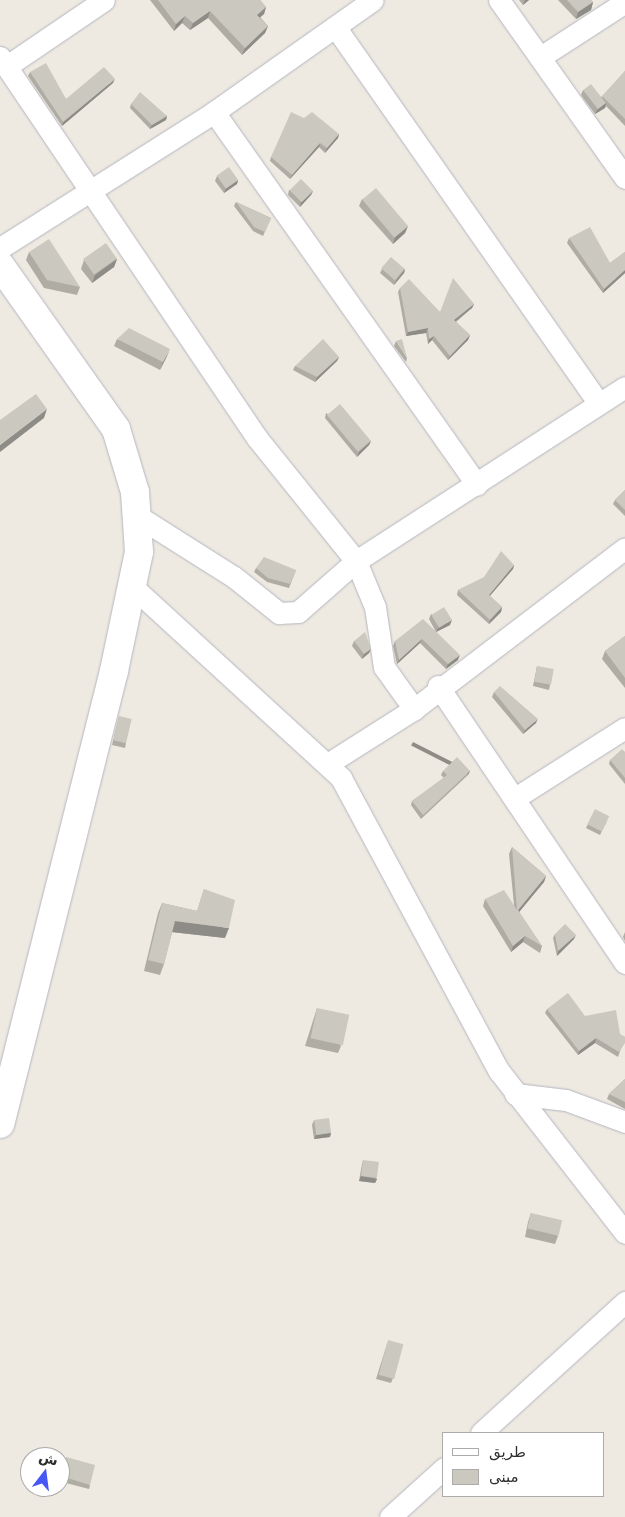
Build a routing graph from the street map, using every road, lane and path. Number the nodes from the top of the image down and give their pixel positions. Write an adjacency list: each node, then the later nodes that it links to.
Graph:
1 (104, 0): 7 (street)
2 (373, 0): 5 (street)
3 (499, 0): 6 (street)
4 (625, 2): 6 (street)
5 (336, 28): 8 (street); 14 (street)
6 (542, 56): 9 (street)
7 (3, 62): 10 (street)
8 (214, 112): 10 (street); 15 (street)
9 (625, 178)
10 (91, 193): 11 (street); 18 (street)
11 (0, 248)
12 (0, 264): 16 (main road)
13 (625, 387): 14 (street)
14 (598, 402): 15 (street)
15 (477, 485): 18 (street)
16 (139, 517): 18 (street); 19 (main road)
17 (625, 548): 20 (street)
18 (356, 561): 21 (street)
19 (134, 588): 23 (street); 28 (main road)
20 (438, 686): 21 (street); 24 (street)
21 (414, 709): 23 (street)
22 (625, 728): 24 (street)
23 (329, 764): 26 (street)
24 (515, 798): 25 (street)
25 (625, 963)
26 (515, 1094): 27 (street); 29 (street)
27 (625, 1122)
28 (0, 1124)
29 (625, 1233)
30 (625, 1302): 31 (street)
31 (482, 1432)
32 (442, 1470): 33 (street)
33 (390, 1517)

